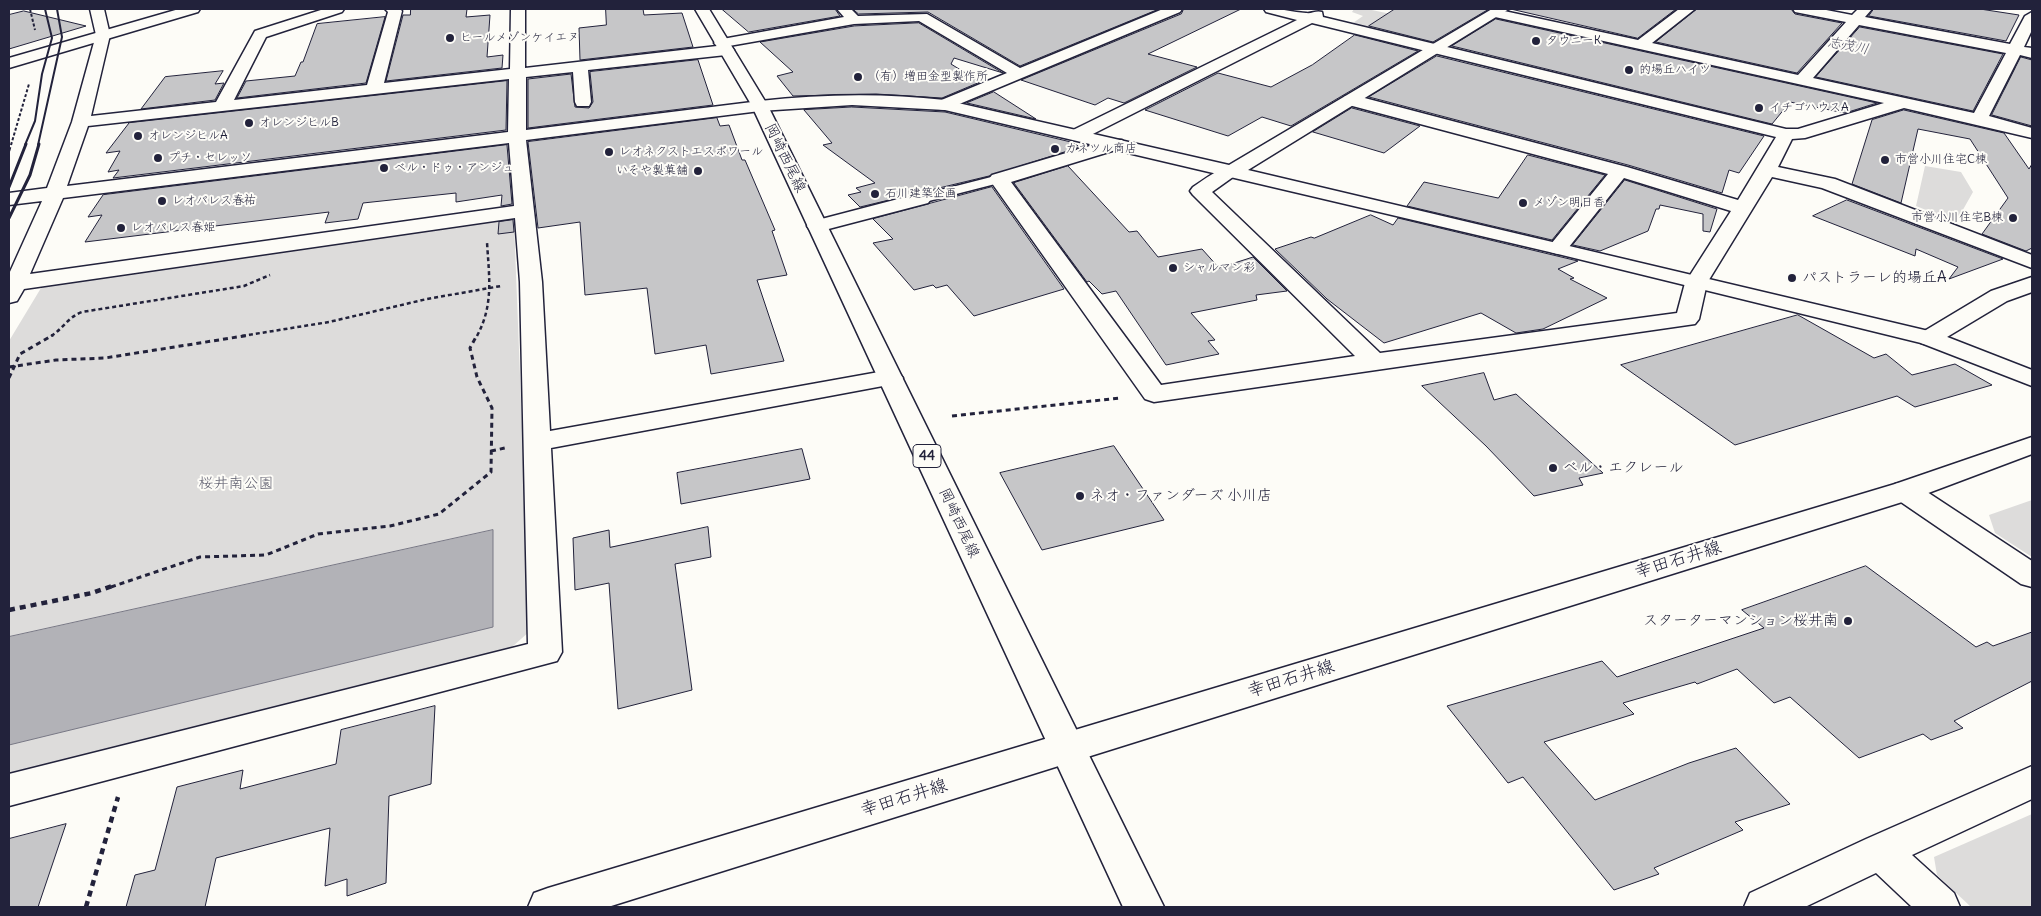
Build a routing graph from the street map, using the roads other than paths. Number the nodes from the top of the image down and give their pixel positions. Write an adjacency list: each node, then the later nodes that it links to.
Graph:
1 (97, 9): 17 (street)
2 (193, 9): 17 (street)
3 (337, 9): 33 (street)
4 (392, 9): 28 (street)
5 (518, 9): 25 (street)
6 (702, 9): 19 (street, 岡崎西尾線 / 44)
7 (1175, 9): 26 (street)
8 (1271, 9): 16 (street)
9 (1329, 9): 16 (street)
10 (1688, 9): 18 (street)
11 (1800, 9): 14 (street)
12 (1499, 11): 18 (street); 20 (street)
13 (849, 14): 19 (street); 26 (street)
14 (1861, 14): 21 (street); 27 (street)
15 (2032, 16): 21 (street)
16 (1311, 18): 20 (street); 39 (street)
17 (103, 35): 23 (street); 36 (street)
18 (1640, 45): 27 (street)
19 (724, 46): 24 (street); 34 (street, 岡崎西尾線 / 44)
20 (1437, 48): 29 (street); 37 (street)
21 (2015, 50): 22 (street); 35 (street)
22 (2032, 53)
23 (9, 63)
24 (580, 66): 25 (street); 30 (street)
25 (517, 73): 28 (street); 40 (street)
26 (1019, 74): 32 (street)
27 (1801, 81): 31 (street)
28 (374, 89): 33 (street)
29 (1351, 100): 43 (street); 44 (street)
30 (583, 102)
31 (1902, 103): 35 (street); 37 (street)
32 (945, 105): 34 (street); 39 (street)
33 (223, 106): 36 (street)
34 (760, 106): 40 (street); 51 (street, 岡崎西尾線 / 44)
35 (1979, 119): 38 (street)
36 (81, 122): 46 (street)
37 (1786, 134): 42 (street)
38 (2032, 134)
39 (1077, 135): 41 (street)
40 (517, 137): 46 (street); 50 (street)
41 (1116, 144): 44 (street); 45 (street)
42 (1767, 170): 49 (street); 53 (street)
43 (1620, 171): 49 (street); 52 (street)
44 (1231, 172): 52 (street); 58 (street)
45 (999, 179): 48 (lane); 58 (street)
46 (54, 194): 47 (street); 56 (street)
47 (9, 199)
48 (921, 199): 51 (street)
49 (1744, 208): 54 (street)
50 (524, 211): 56 (street); 61 (street)
51 (817, 226): 59 (street, 岡崎西尾線 / 44)
52 (1558, 248): 54 (street)
53 (2032, 262)
54 (1696, 283): 57 (street); 58 (street)
55 (2032, 284): 57 (street)
56 (13, 290)
57 (1929, 338): 60 (street)
58 (1374, 361)
59 (890, 378): 61 (street); 65 (street, 岡崎西尾線 / 44)
60 (2032, 379)
61 (537, 442): 67 (street)
62 (2032, 446): 63 (street, 幸田石井線)
63 (1905, 491): 64 (street); 65 (street, 幸田石井線)
64 (2032, 576)
65 (1066, 748): 69 (street, 幸田石井線); 70 (street, 岡崎西尾線 / 44)
66 (2032, 782): 68 (street)
67 (9, 790)
68 (1880, 851): 71 (street); 72 (street)
69 (548, 907)
70 (1144, 907)
71 (1764, 907)
72 (1940, 907)

